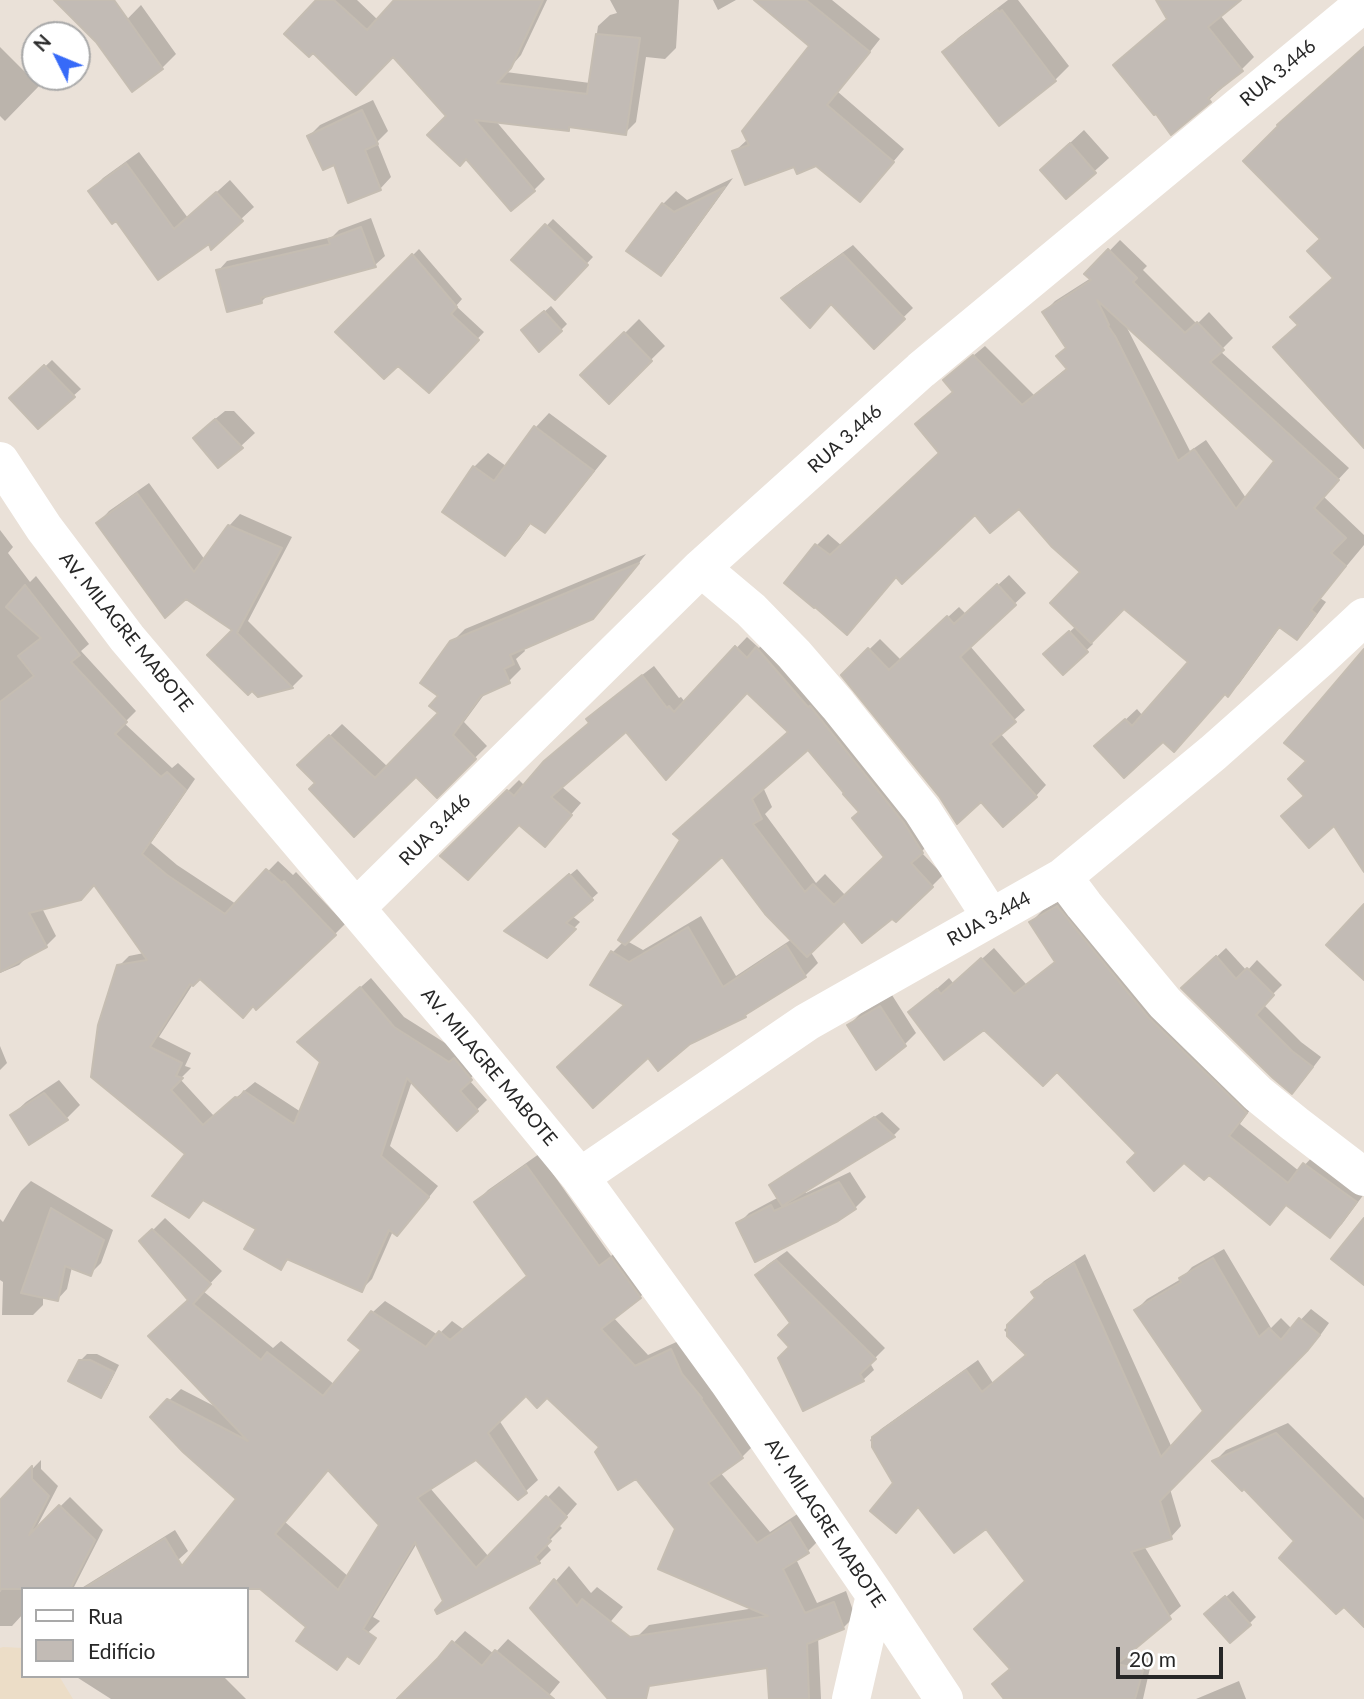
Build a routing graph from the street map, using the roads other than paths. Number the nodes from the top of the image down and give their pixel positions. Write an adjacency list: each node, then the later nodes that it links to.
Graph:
1 (1347, 7): 3 (street, RUA 3.446)
2 (0, 461): 6 (street, AV. MILAGRE MABOTE)
3 (701, 568): 6 (street, RUA 3.446); 7 (street)
4 (1364, 617): 5 (street, RUA 3.444)
5 (1063, 877): 7 (street, RUA 3.444); 9 (street)
6 (356, 908): 8 (street, AV. MILAGRE MABOTE)
7 (991, 917): 8 (street, RUA 3.444)
8 (580, 1177): 10 (street, AV. MILAGRE MABOTE)
9 (1364, 1177)
10 (875, 1595): 11 (street); 12 (street, AV. MILAGRE MABOTE)
11 (851, 1699)
12 (944, 1699)

